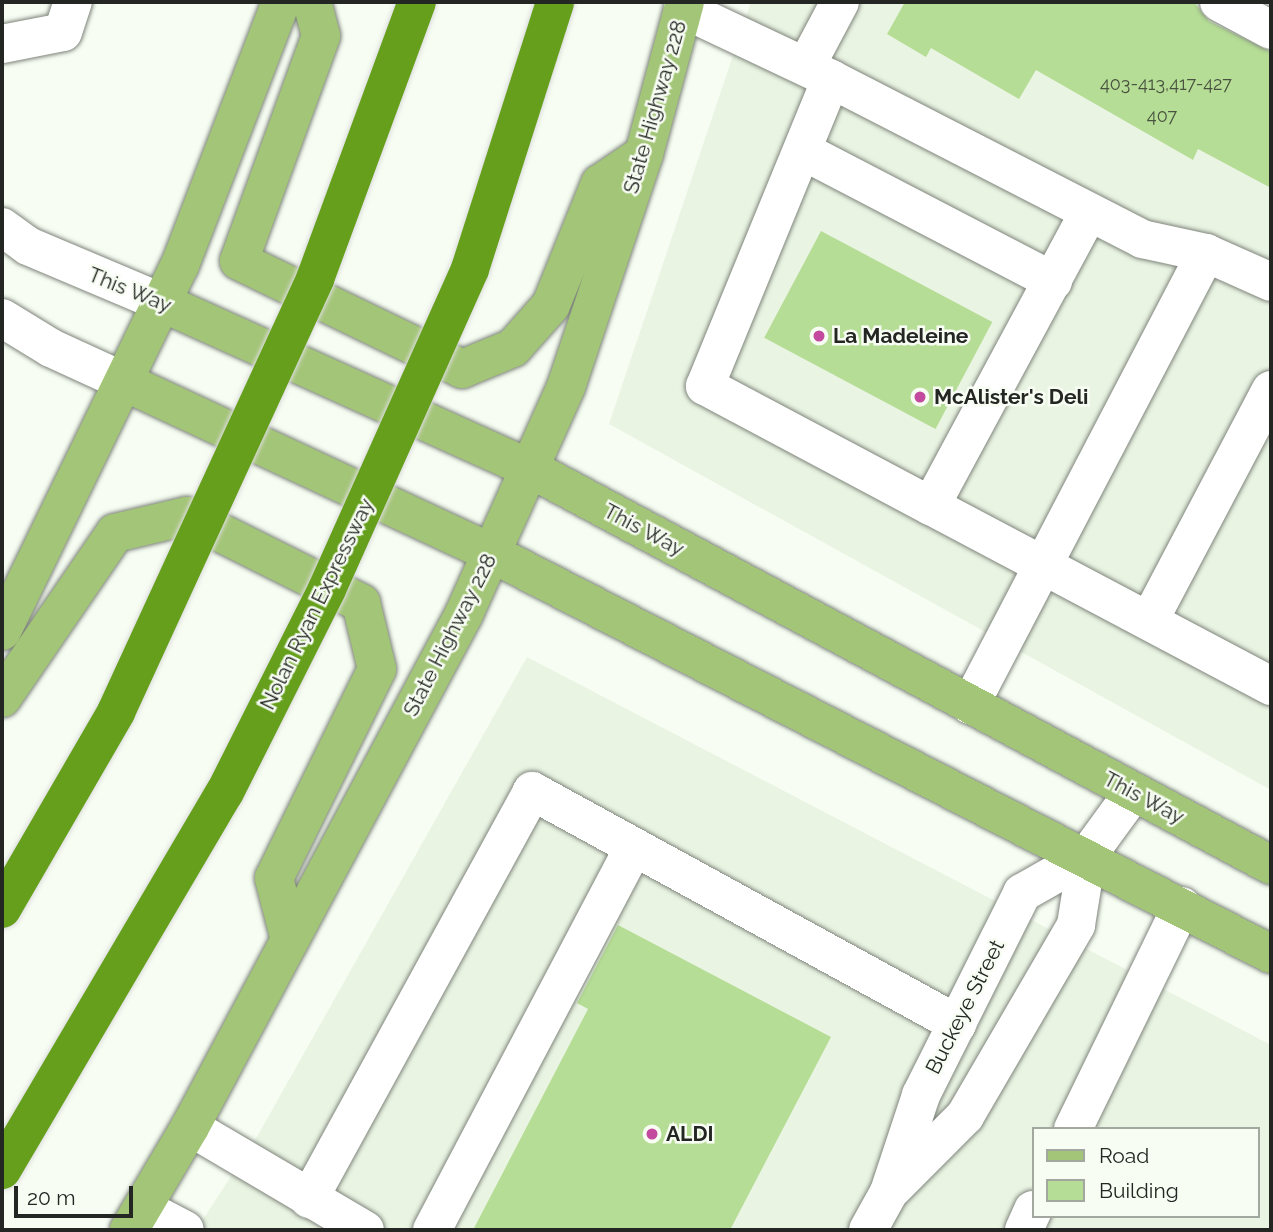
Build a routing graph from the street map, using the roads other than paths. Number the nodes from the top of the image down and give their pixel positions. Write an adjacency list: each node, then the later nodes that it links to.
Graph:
1 (73, 2): 10 (street)
2 (281, 2): 19 (main road)
3 (312, 2): 13 (main road)
4 (417, 2): 37 (highway, bridge)
5 (555, 2): 43 (highway, Nolan Ryan Expressway, bridge)
6 (840, 2): 11 (street)
7 (1219, 2): 9 (street)
8 (684, 5): 11 (street); 13 (main road, State Highway 228)
9 (1271, 30)
10 (2, 44)
11 (818, 72): 12 (street); 14 (street)
12 (803, 150): 17 (street); 24 (street)
13 (644, 154): 23 (main road, State Highway 228)
14 (1089, 212): 16 (street); 17 (street)
15 (2, 227): 19 (street, This Way)
16 (1206, 253): 18 (street); 26 (street)
17 (1053, 281): 24 (street)
18 (1271, 282)
19 (163, 303): 21 (main road); 23 (main road, This Way)
20 (2, 318): 21 (street)
21 (127, 383): 25 (main road); 28 (main road)
22 (1271, 390): 27 (street)
23 (529, 468): 25 (main road, State Highway 228); 31 (main road, This Way)
24 (931, 506): 26 (street)
25 (491, 553): 34 (main road); 38 (main road, State Highway 228)
26 (1041, 564): 27 (street); 31 (street)
27 (1149, 621): 29 (street)
28 (2, 631)
29 (1271, 686)
30 (2, 698): 38 (main road)
31 (970, 705): 32 (main road, This Way)
32 (1133, 793): 34 (street, Buckeye Street); 35 (main road, This Way)
33 (634, 848): 40 (street); 45 (street); 50 (street)
34 (1087, 856): 36 (main road); 40 (street, Buckeye Street); 44 (street, Buckeye Street)
35 (1271, 865)
36 (1182, 906): 39 (main road); 42 (street)
37 (2, 909)
38 (290, 940): 41 (main road, State Highway 228)
39 (1271, 954)
40 (957, 1024): 44 (street, Buckeye Street)
41 (190, 1127): 45 (street); 47 (main road, State Highway 228)
42 (1074, 1127)
43 (2, 1170)
44 (888, 1192): 51 (street, Buckeye Street)
45 (309, 1199): 49 (street)
46 (1032, 1212): 52 (street)
47 (136, 1219): 48 (street)
48 (185, 1230)
49 (365, 1230)
50 (432, 1230)
51 (868, 1230)
52 (1024, 1230)

